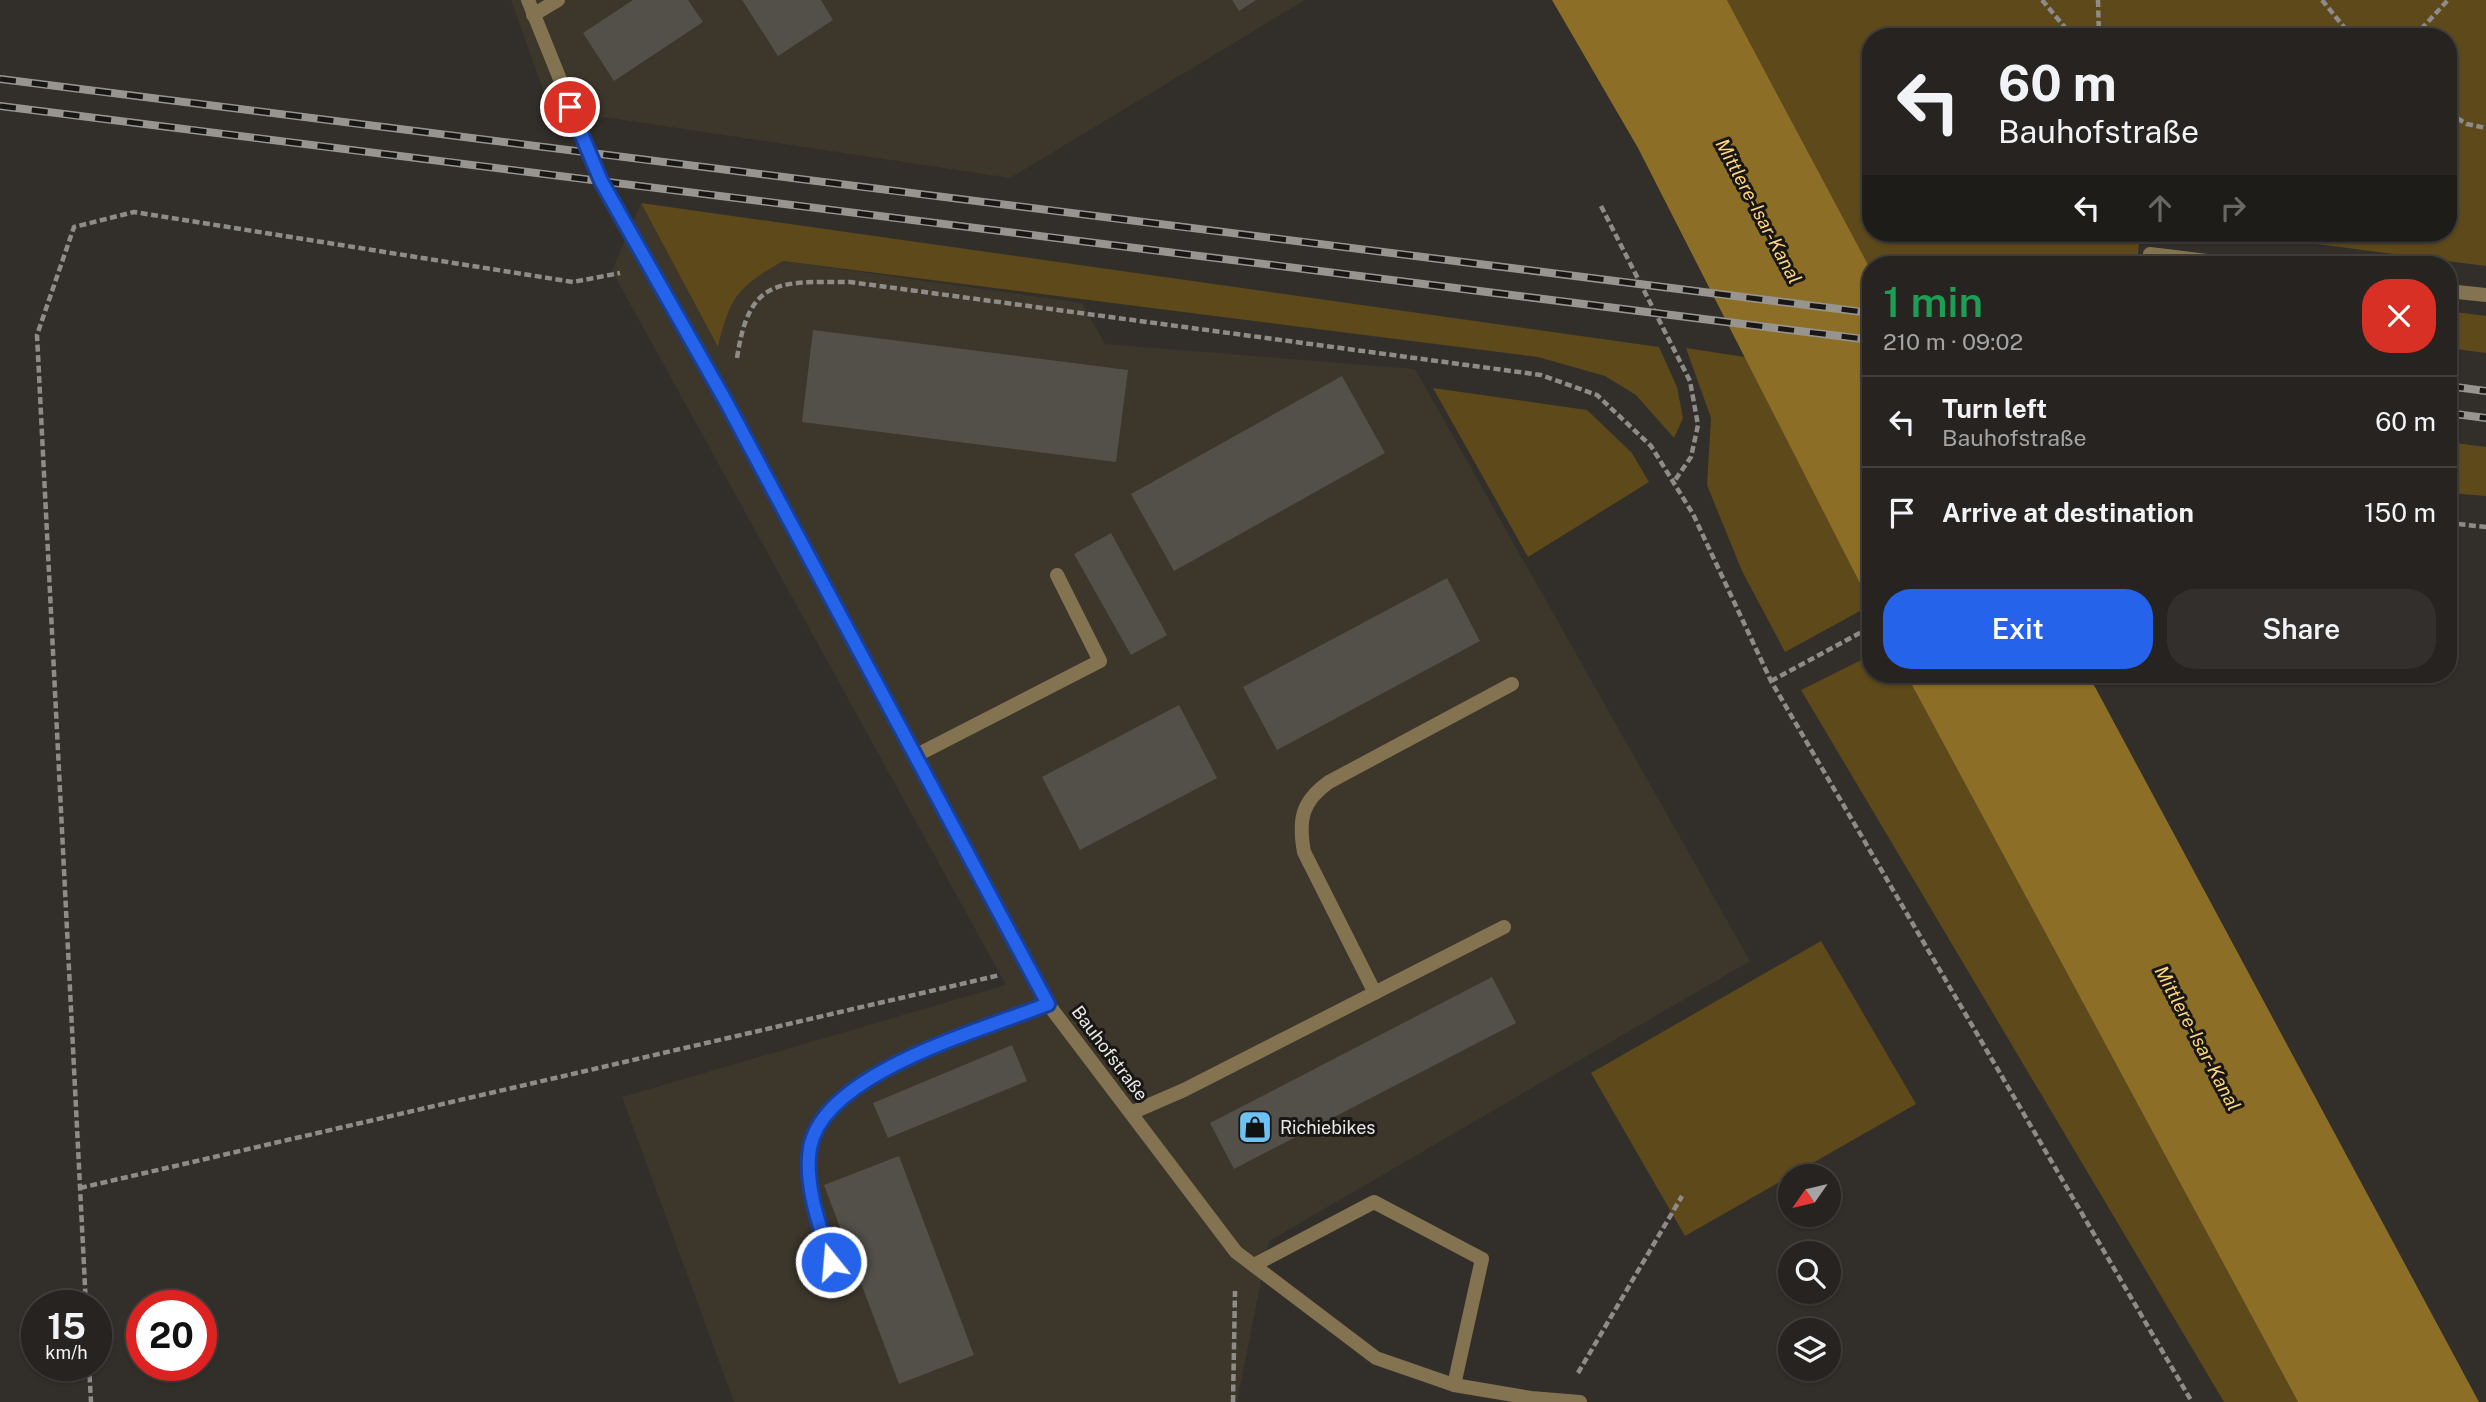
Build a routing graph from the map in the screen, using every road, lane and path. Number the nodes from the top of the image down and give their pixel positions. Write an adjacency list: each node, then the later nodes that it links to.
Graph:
1 (528, 0): 7 (street, Bauhofstraße)
2 (558, 0): 7 (street)
3 (2042, 0): 8 (path)
4 (2098, 0): 9 (path)
5 (2322, 0): 10 (path)
6 (2448, 0): 11 (path)
7 (533, 15): 17 (street, Bauhofstraße)
8 (2065, 28)
9 (2099, 28)
10 (2345, 28)
11 (2422, 28)
12 (2457, 118): 13 (path)
13 (2486, 128)
14 (1601, 206): 21 (path)
15 (2150, 254): 16 (street)
16 (2166, 256)
17 (649, 267): 20 (street, Bauhofstraße); 34 (path)
18 (2457, 292): 19 (street)
19 (2486, 295)
20 (725, 400): 21 (path); 28 (street, Bauhofstraße)
21 (1674, 483): 26 (path)
22 (2457, 524): 23 (path)
23 (2486, 527)
24 (1057, 575): 28 (street)
25 (1862, 632): 26 (path)
26 (1771, 681): 46 (path)
27 (1512, 684): 31 (street)
28 (915, 756): 30 (street, Bauhofstraße)
29 (1504, 927): 31 (street)
30 (1030, 968): 32 (street, Bauhofstraße); 34 (path)
31 (1375, 993): 33 (street)
32 (1048, 1004): 33 (street, Bauhofstraße); 38 (street)
33 (1131, 1113): 36 (street, Bauhofstraße)
34 (80, 1188): 39 (path)
35 (1682, 1196): 42 (path)
36 (1236, 1252): 37 (street, Bauhofstraße); 44 (path)
37 (1254, 1265): 41 (street, Bauhofstraße); 41 (street)
38 (836, 1281)
39 (85, 1290)
40 (90, 1381): 43 (path)
41 (1454, 1385): 42 (street, Bauhofstraße)
42 (1562, 1401): 45 (street, Bauhofstraße)
43 (91, 1402)
44 (1233, 1402)
45 (1580, 1402)
46 (2192, 1402)

